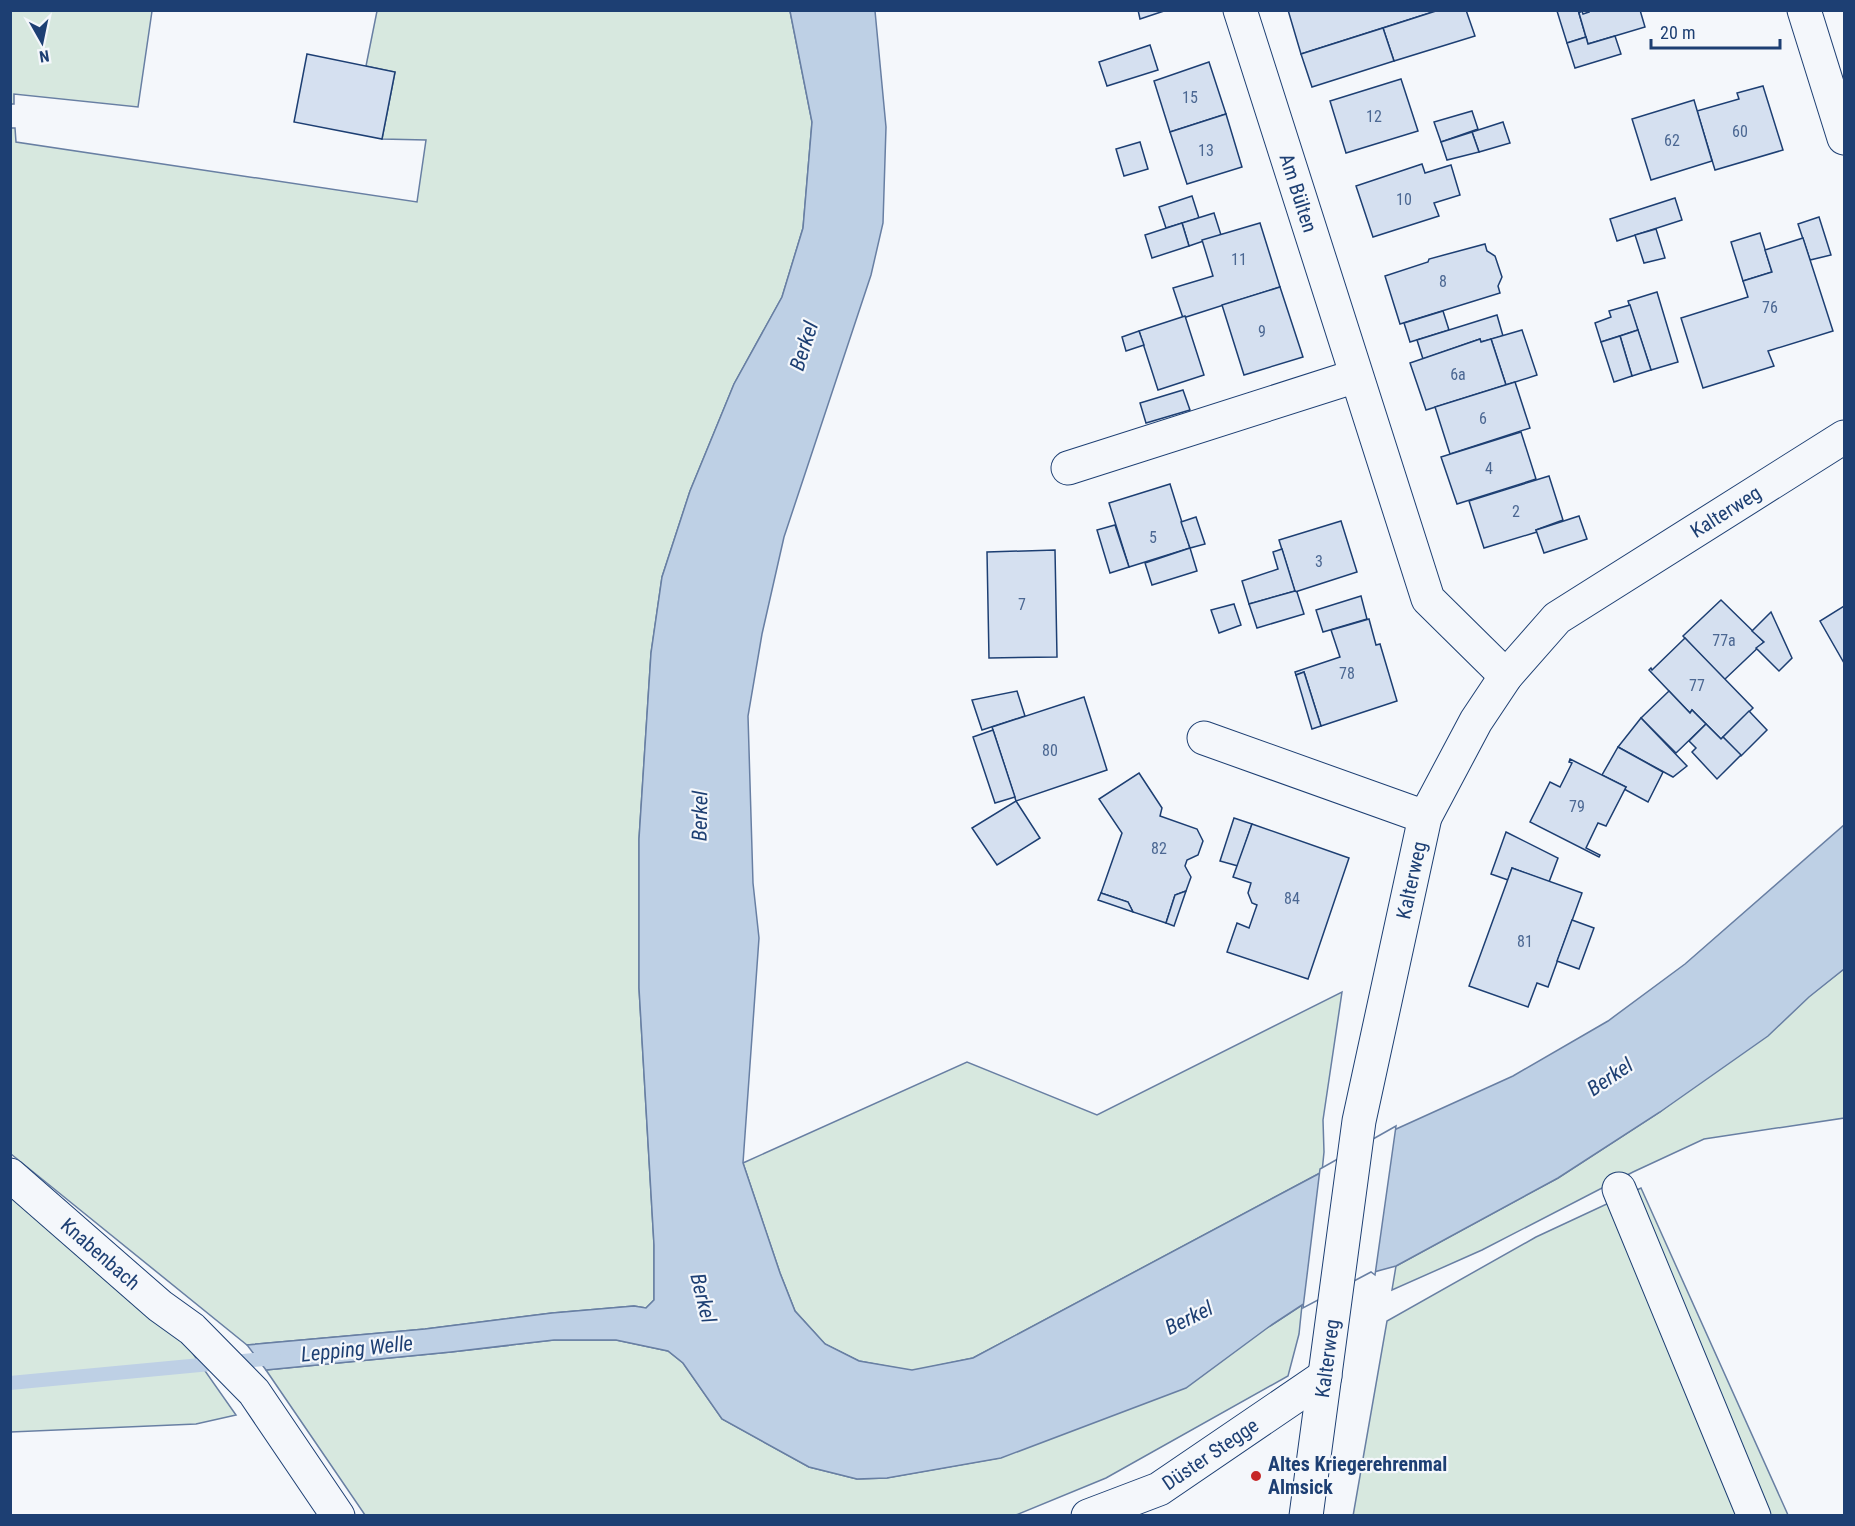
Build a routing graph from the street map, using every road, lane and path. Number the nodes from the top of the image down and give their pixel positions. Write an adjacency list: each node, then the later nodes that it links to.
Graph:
1 (1240, 10): 4 (street, Am Bülten)
2 (1804, 10): 3 (street)
3 (1845, 138)
4 (1356, 376): 6 (street); 7 (street, Am Bülten)
5 (1845, 436): 7 (street, Kalterweg)
6 (1068, 468)
7 (1506, 676): 9 (street, Kalterweg)
8 (1204, 738): 9 (street)
9 (1425, 817): 12 (street, Kalterweg)
10 (10, 1175): 13 (street, Knabenbach)
11 (1619, 1189): 16 (street)
12 (1325, 1376): 14 (street, Düster Stegge); 15 (street, Kalterweg)
13 (338, 1515)
14 (1088, 1515)
15 (1306, 1515)
16 (1754, 1515)

